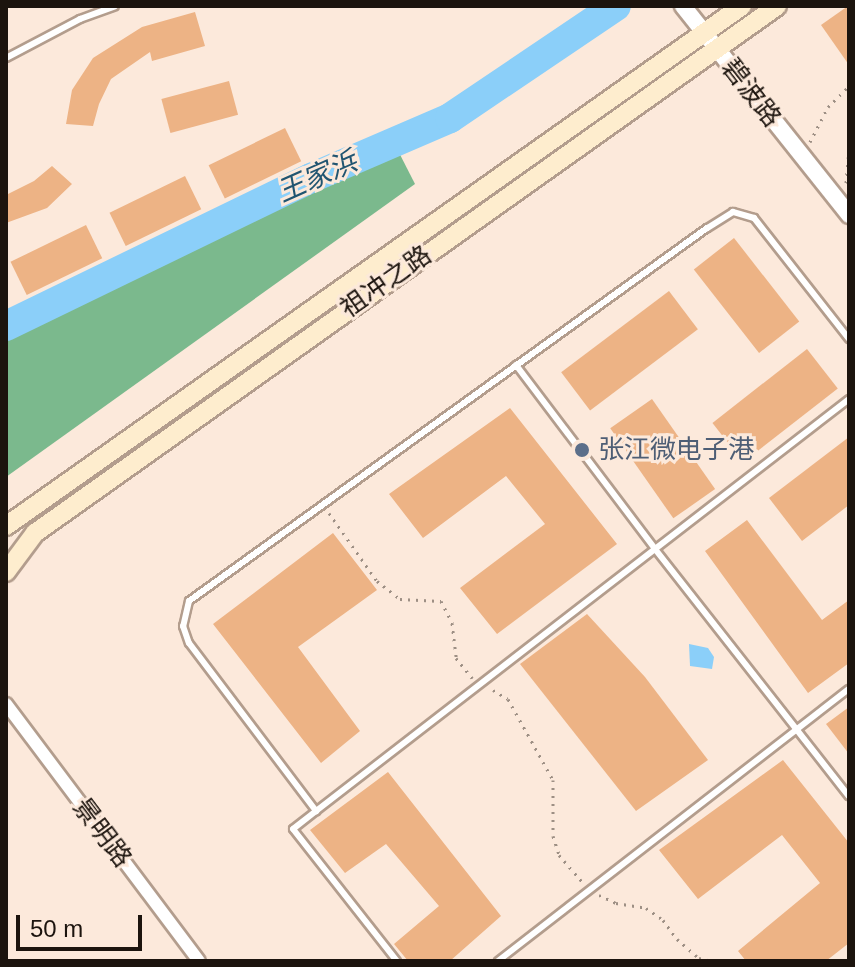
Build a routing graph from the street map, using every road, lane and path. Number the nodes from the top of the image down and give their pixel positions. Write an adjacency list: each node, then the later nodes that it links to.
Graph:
1 (115, 6): 7 (lane)
2 (683, 6): 5 (street, 碧波路)
3 (742, 6): 5 (main road, 祖冲之路)
4 (777, 6): 6 (main road, 祖冲之路)
5 (704, 33): 6 (street, 碧波路); 19 (main road, 祖冲之路)
6 (716, 49): 10 (street, 碧波路); 21 (main road, 祖冲之路)
7 (6, 58)
8 (849, 86): 10 (path)
9 (849, 150): 12 (path)
10 (802, 160): 11 (street, 碧波路)
11 (818, 181): 13 (street, 碧波路); 14 (street, 碧波路)
12 (847, 188)
13 (849, 215)
14 (849, 230)
15 (849, 339): 16 (lane)
16 (516, 365): 18 (lane); 20 (lane)
17 (849, 399): 20 (lane)
18 (323, 504): 22 (path); 27 (lane)
19 (6, 526)
20 (655, 549): 22 (lane); 25 (lane)
21 (6, 572)
22 (481, 683): 27 (lane); 28 (path)
23 (849, 689): 25 (lane)
24 (6, 704): 29 (street, 景明路)
25 (797, 729): 26 (lane); 28 (lane)
26 (849, 796)
27 (316, 811): 30 (lane)
28 (591, 889): 31 (lane); 32 (path)
29 (199, 961)
30 (397, 961)
31 (498, 961)
32 (712, 961)

